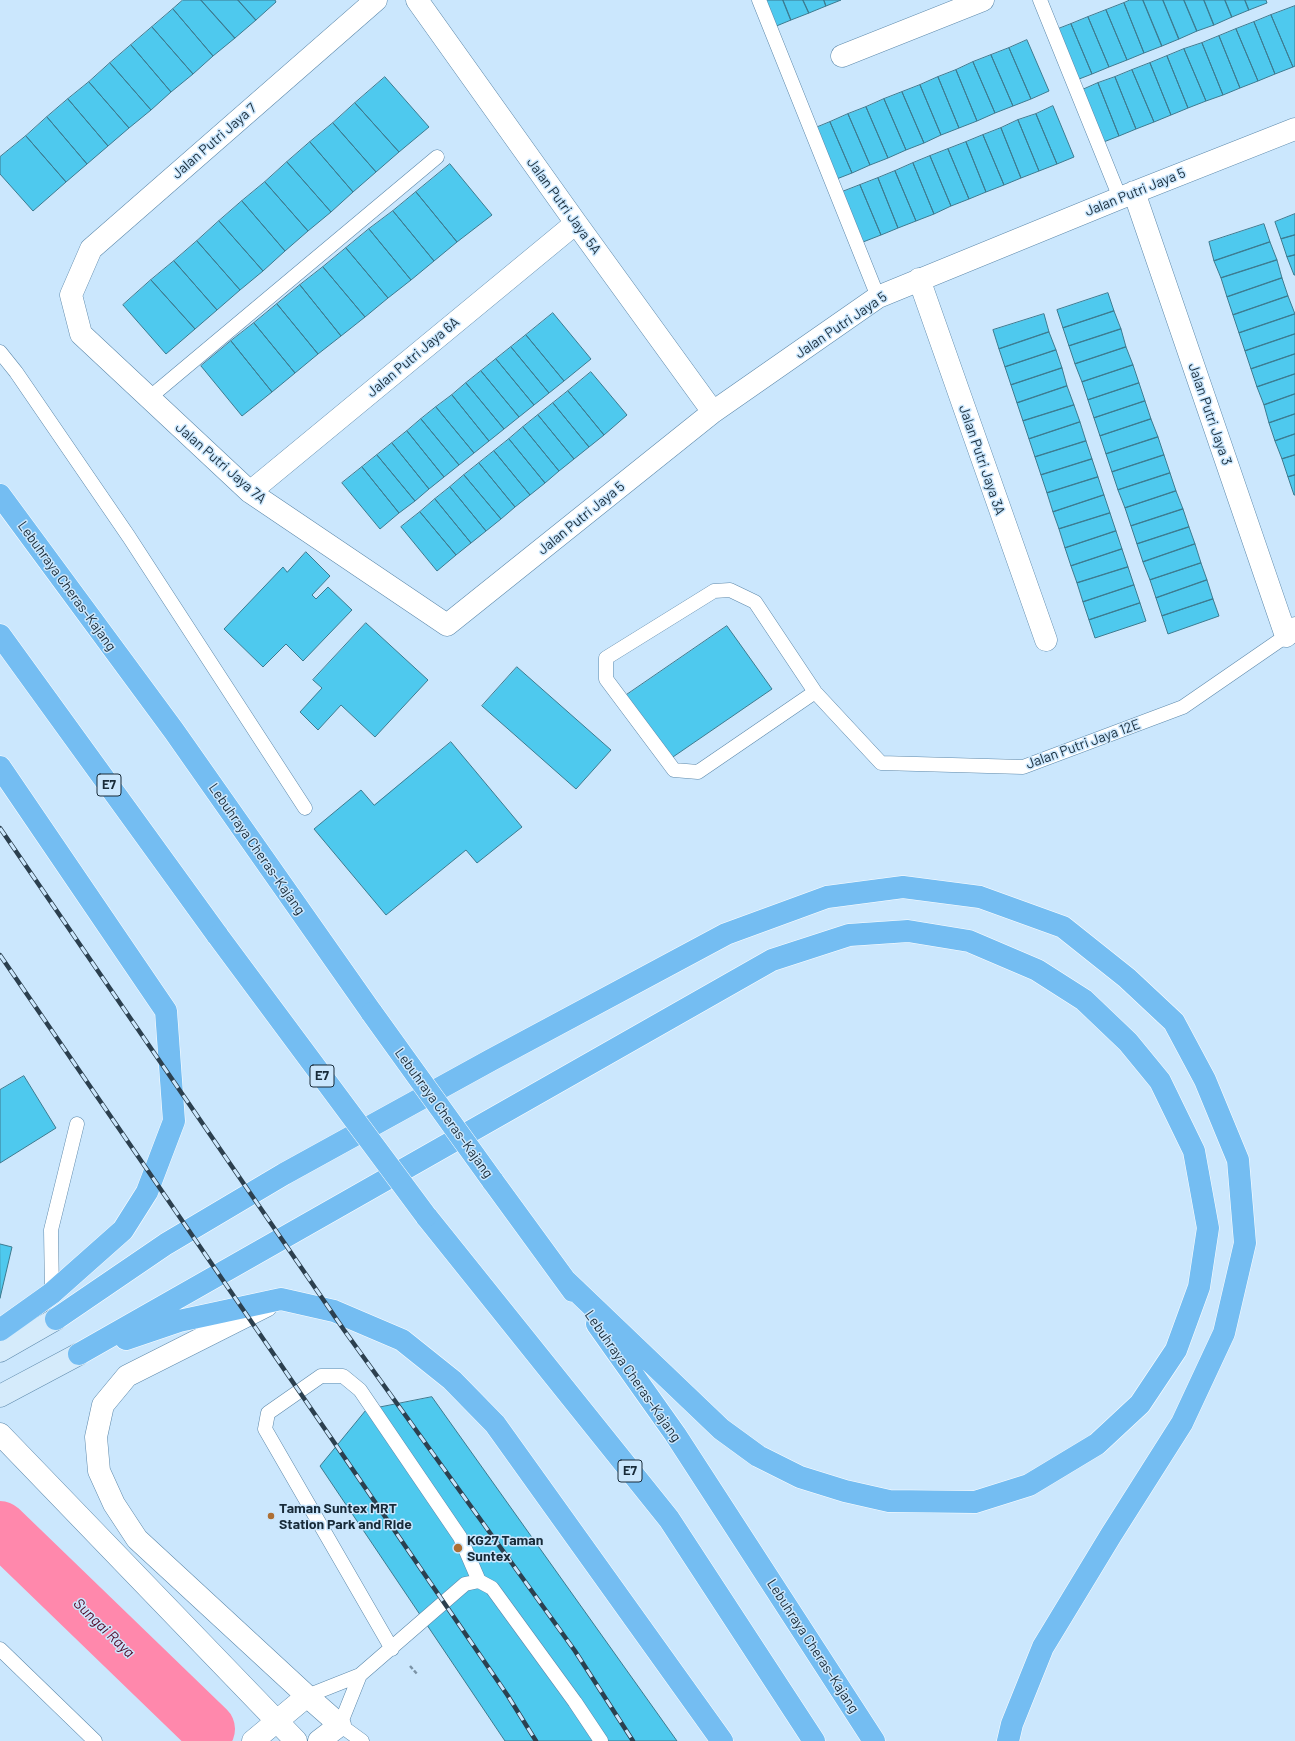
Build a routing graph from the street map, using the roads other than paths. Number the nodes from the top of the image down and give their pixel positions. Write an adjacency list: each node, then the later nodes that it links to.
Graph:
1 (376, 0): 12 (street, Jalan Putri Jaya 7)
2 (417, 0): 10 (street, Jalan Putri Jaya 5A)
3 (759, 0): 13 (lane)
4 (983, 0): 6 (street)
5 (1040, 0): 9 (lane)
6 (842, 56)
7 (1295, 129): 9 (street, Jalan Putri Jaya 5)
8 (437, 157): 15 (lane)
9 (1127, 195): 11 (street, Jalan Putri Jaya 5); 20 (street, Jalan Putri Jaya 3)
10 (576, 223): 16 (street, Jalan Putri Jaya 5A); 17 (street, Jalan Putri Jaya 6A)
11 (919, 279): 13 (street, Jalan Putri Jaya 5); 22 (street, Jalan Putri Jaya 3A)
12 (71, 295): 15 (street, Jalan Putri Jaya 7A)
13 (878, 297): 16 (street, Jalan Putri Jaya 5)
14 (0, 352): 25 (lane)
15 (149, 398): 17 (street, Jalan Putri Jaya 7A)
16 (713, 412): 19 (street, Jalan Putri Jaya 5)
17 (250, 492): 19 (street, Jalan Putri Jaya 7A)
18 (0, 495): 27 (highway, Lebuhraya Cheras–Kajang, bridge)
19 (447, 625)
20 (1291, 632): 23 (lane, Jalan Putri Jaya 12E)
21 (0, 635): 50 (highway, E7, bridge)
22 (1046, 640)
23 (815, 692): 23 (lane, Jalan Putri Jaya 12E)
24 (0, 767): 28 (highway)
25 (305, 808)
26 (77, 1124): 28 (lane)
27 (565, 1280): 33 (highway); 51 (highway, Lebuhraya Cheras–Kajang)
28 (52, 1293): 31 (highway)
29 (281, 1298): 33 (highway); 40 (street); 49 (highway)
30 (56, 1319): 32 (main road); 52 (highway)
31 (0, 1330)
32 (0, 1351)
33 (79, 1354): 34 (main road)
34 (0, 1396)
35 (0, 1434): 41 (street)
36 (479, 1581): 38 (lane); 38 (lane); 48 (lane)
37 (0, 1649): 43 (lane)
38 (392, 1649): 39 (lane)
39 (360, 1676): 40 (lane); 42 (lane)
40 (307, 1696): 41 (street); 42 (street)
41 (277, 1721): 44 (street); 45 (street)
42 (340, 1725): 46 (street); 47 (lane)
43 (95, 1741)
44 (253, 1741)
45 (296, 1741)
46 (319, 1741)
47 (362, 1741)
48 (601, 1741)
49 (722, 1741)
50 (814, 1741)
51 (874, 1741)
52 (1008, 1741)

